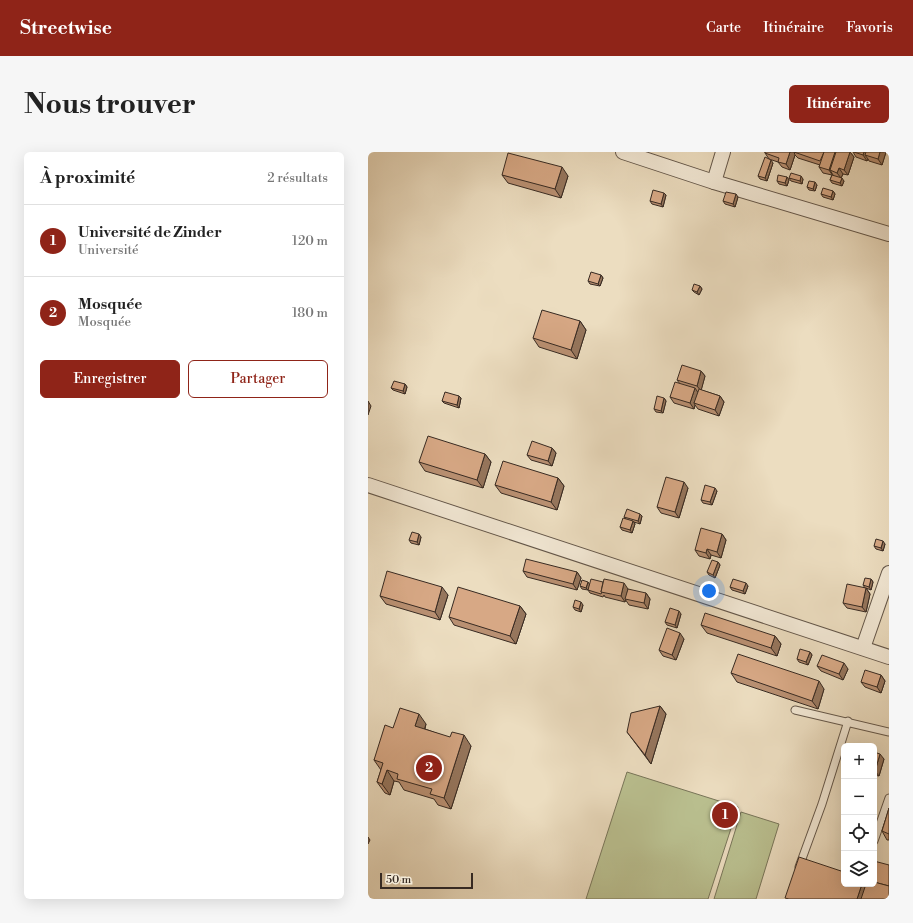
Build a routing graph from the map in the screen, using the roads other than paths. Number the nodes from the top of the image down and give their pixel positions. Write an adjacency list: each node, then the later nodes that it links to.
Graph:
1 (623, 152): 3 (street)
2 (724, 152): 3 (street)
3 (714, 182): 4 (street)
4 (889, 234)
5 (368, 485): 7 (street)
6 (889, 573): 7 (street)
7 (863, 648): 8 (street)
8 (889, 657)
9 (795, 710): 10 (lane)
10 (848, 721): 11 (lane); 14 (lane)
11 (889, 732)
12 (889, 798): 13 (lane)
13 (877, 832)
14 (796, 877)

